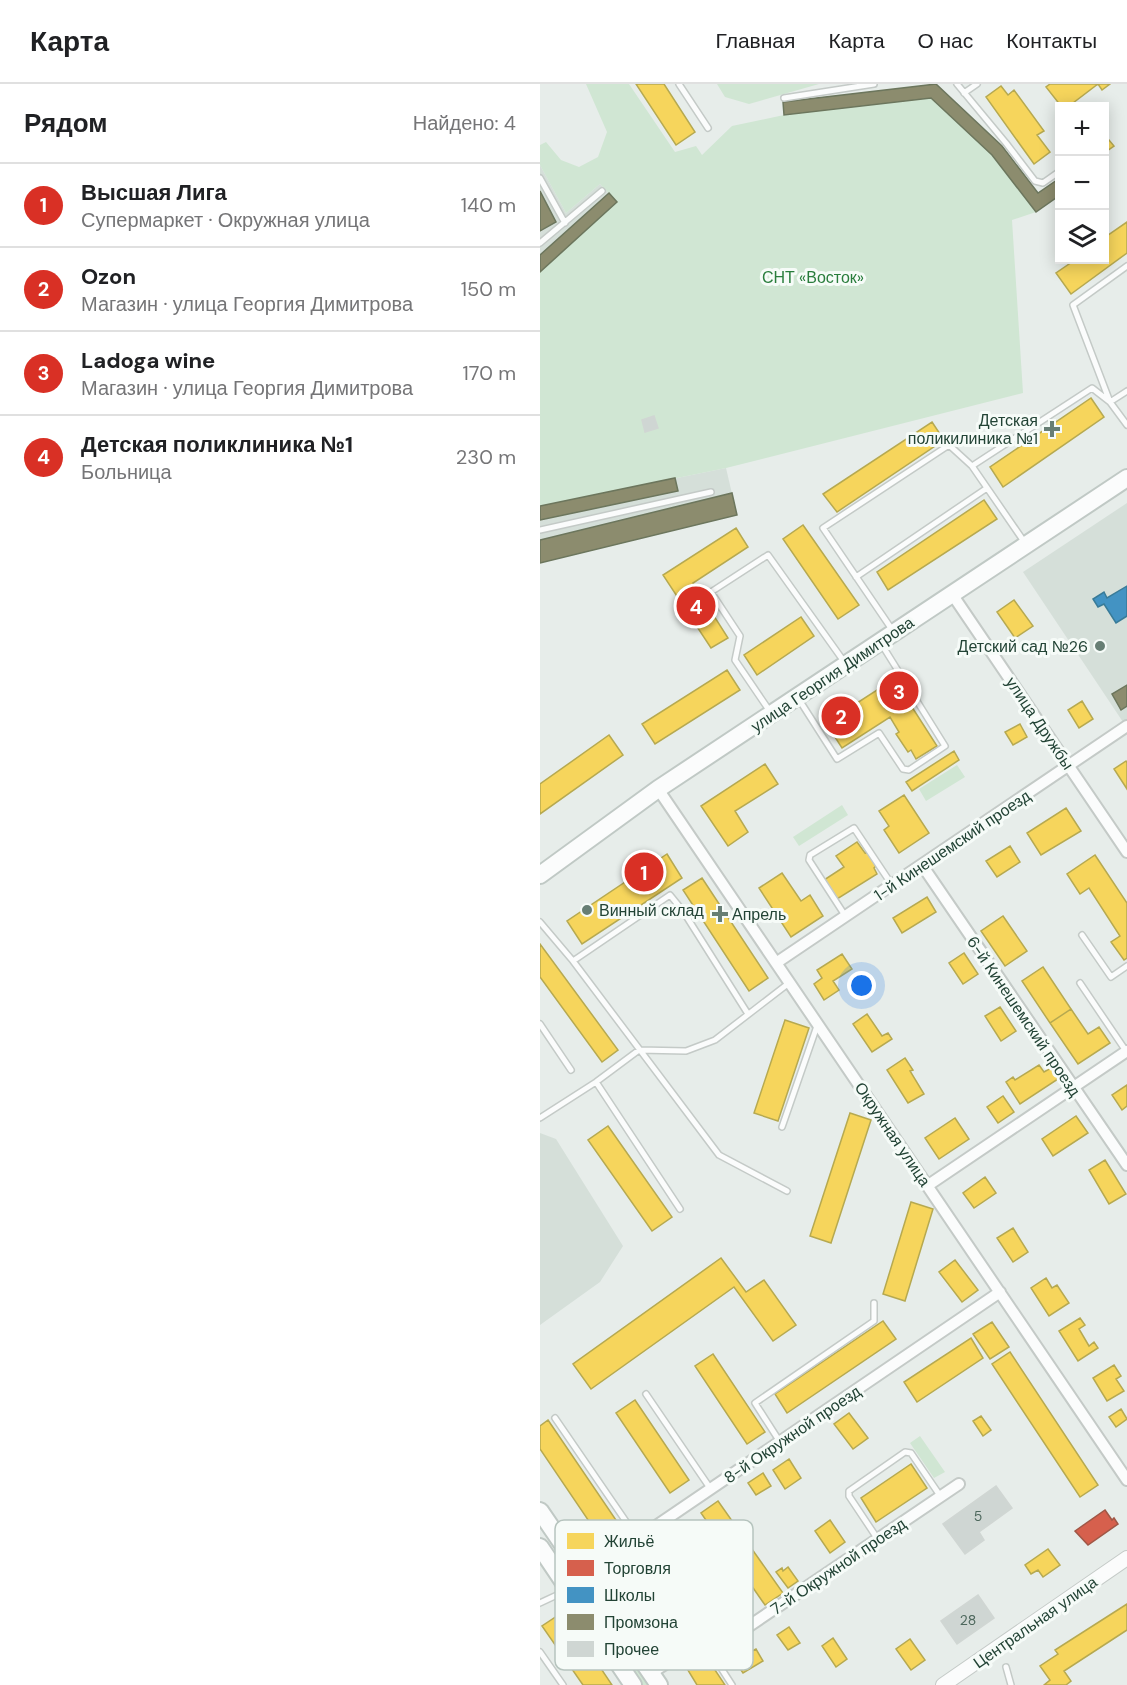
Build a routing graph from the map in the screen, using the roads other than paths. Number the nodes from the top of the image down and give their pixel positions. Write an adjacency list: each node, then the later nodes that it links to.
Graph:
1 (679, 84): 7 (lane)
2 (874, 84): 6 (lane)
3 (957, 84): 5 (lane)
4 (977, 84): 5 (lane)
5 (964, 93): 8 (lane)
6 (784, 98)
7 (708, 128)
8 (1055, 174)
9 (540, 178): 11 (lane)
10 (602, 191): 11 (lane)
11 (564, 224): 12 (lane)
12 (540, 243)
13 (1127, 266): 15 (lane)
14 (1127, 391): 15 (lane)
15 (1110, 402): 16 (lane); 17 (lane)
16 (1127, 426)
17 (972, 466): 19 (lane); 23 (lane)
18 (1127, 478): 22 (main road, улица Георгия Димитрова)
19 (987, 488): 22 (lane); 23 (lane)
20 (711, 492): 21 (lane)
21 (540, 530)
22 (1027, 545): 24 (main road, улица Георгия Димитрова)
23 (856, 577): 25 (lane)
24 (952, 594): 25 (main road, улица Георгия Димитрова); 31 (street, улица Дружбы)
25 (894, 632): 26 (main road, улица Георгия Димитрова)
26 (880, 642): 27 (main road, улица Георгия Димитрова); 28 (lane)
27 (846, 665): 28 (main road, улица Георгия Димитрова); 29 (lane)
28 (798, 697): 29 (main road, улица Георгия Димитрова)
29 (771, 714): 32 (main road, улица Георгия Димитрова)
30 (1127, 726): 31 (street, 1-й Кинешемский проезд)
31 (1070, 766): 33 (street, улица Дружбы); 34 (street, 1-й Кинешемский проезд)
32 (658, 789): 35 (main road, улица Георгия Димитрова); 41 (street, Окружная улица)
33 (1127, 852)
34 (922, 865): 36 (street, 1-й Кинешемский проезд); 52 (street, 6-й Кинешемский проезд)
35 (540, 875)
36 (892, 885): 37 (street, 1-й Кинешемский проезд); 37 (lane)
37 (846, 917): 41 (street, 1-й Кинешемский проезд)
38 (540, 922): 40 (lane)
39 (1082, 934): 42 (lane)
40 (573, 961): 45 (lane); 48 (lane)
41 (776, 963): 43 (street, Окружная улица)
42 (1127, 966)
43 (789, 983): 45 (lane); 47 (street, Окружная улица)
44 (1080, 983): 49 (lane)
45 (748, 1014): 48 (lane)
46 (540, 1024): 50 (lane)
47 (818, 1024): 54 (lane); 56 (street, Окружная улица)
48 (639, 1050): 51 (lane); 57 (lane)
49 (1127, 1051): 52 (street)
50 (571, 1070)
51 (596, 1082): 53 (lane); 58 (lane)
52 (1072, 1087): 55 (street, 6-й Кинешемский проезд); 56 (street)
53 (540, 1118)
54 (782, 1127)
55 (1127, 1165)
56 (927, 1186): 59 (street, Окружная улица)
57 (787, 1191)
58 (680, 1209)
59 (1000, 1292): 63 (street, 8-й Окружной проезд); 64 (street, Окружная улица)
60 (874, 1303): 63 (lane)
61 (646, 1394): 66 (lane)
62 (555, 1418): 69 (lane)
63 (781, 1443): 66 (street, 8-й Окружной проезд)
64 (1127, 1480)
65 (959, 1484): 67 (street, 7-й Окружной проезд)
66 (711, 1490): 70 (street, 8-й Окружной проезд)
67 (940, 1497): 72 (street, 7-й Окружной проезд); 72 (lane)
68 (540, 1511): 71 (main road)
69 (625, 1520)
70 (666, 1520)
71 (555, 1532)
72 (878, 1539): 78 (street, 7-й Окружной проезд)
73 (540, 1547): 75 (main road)
74 (1127, 1558): 86 (street, Центральная улица)
75 (555, 1569)
76 (555, 1596): 77 (lane)
77 (540, 1603)
78 (753, 1623)
79 (540, 1652): 83 (lane)
80 (1006, 1667): 87 (lane)
81 (623, 1670): 84 (main road)
82 (722, 1670): 85 (lane)
83 (563, 1685)
84 (633, 1685)
85 (732, 1685)
86 (943, 1685)
87 (1011, 1685)

